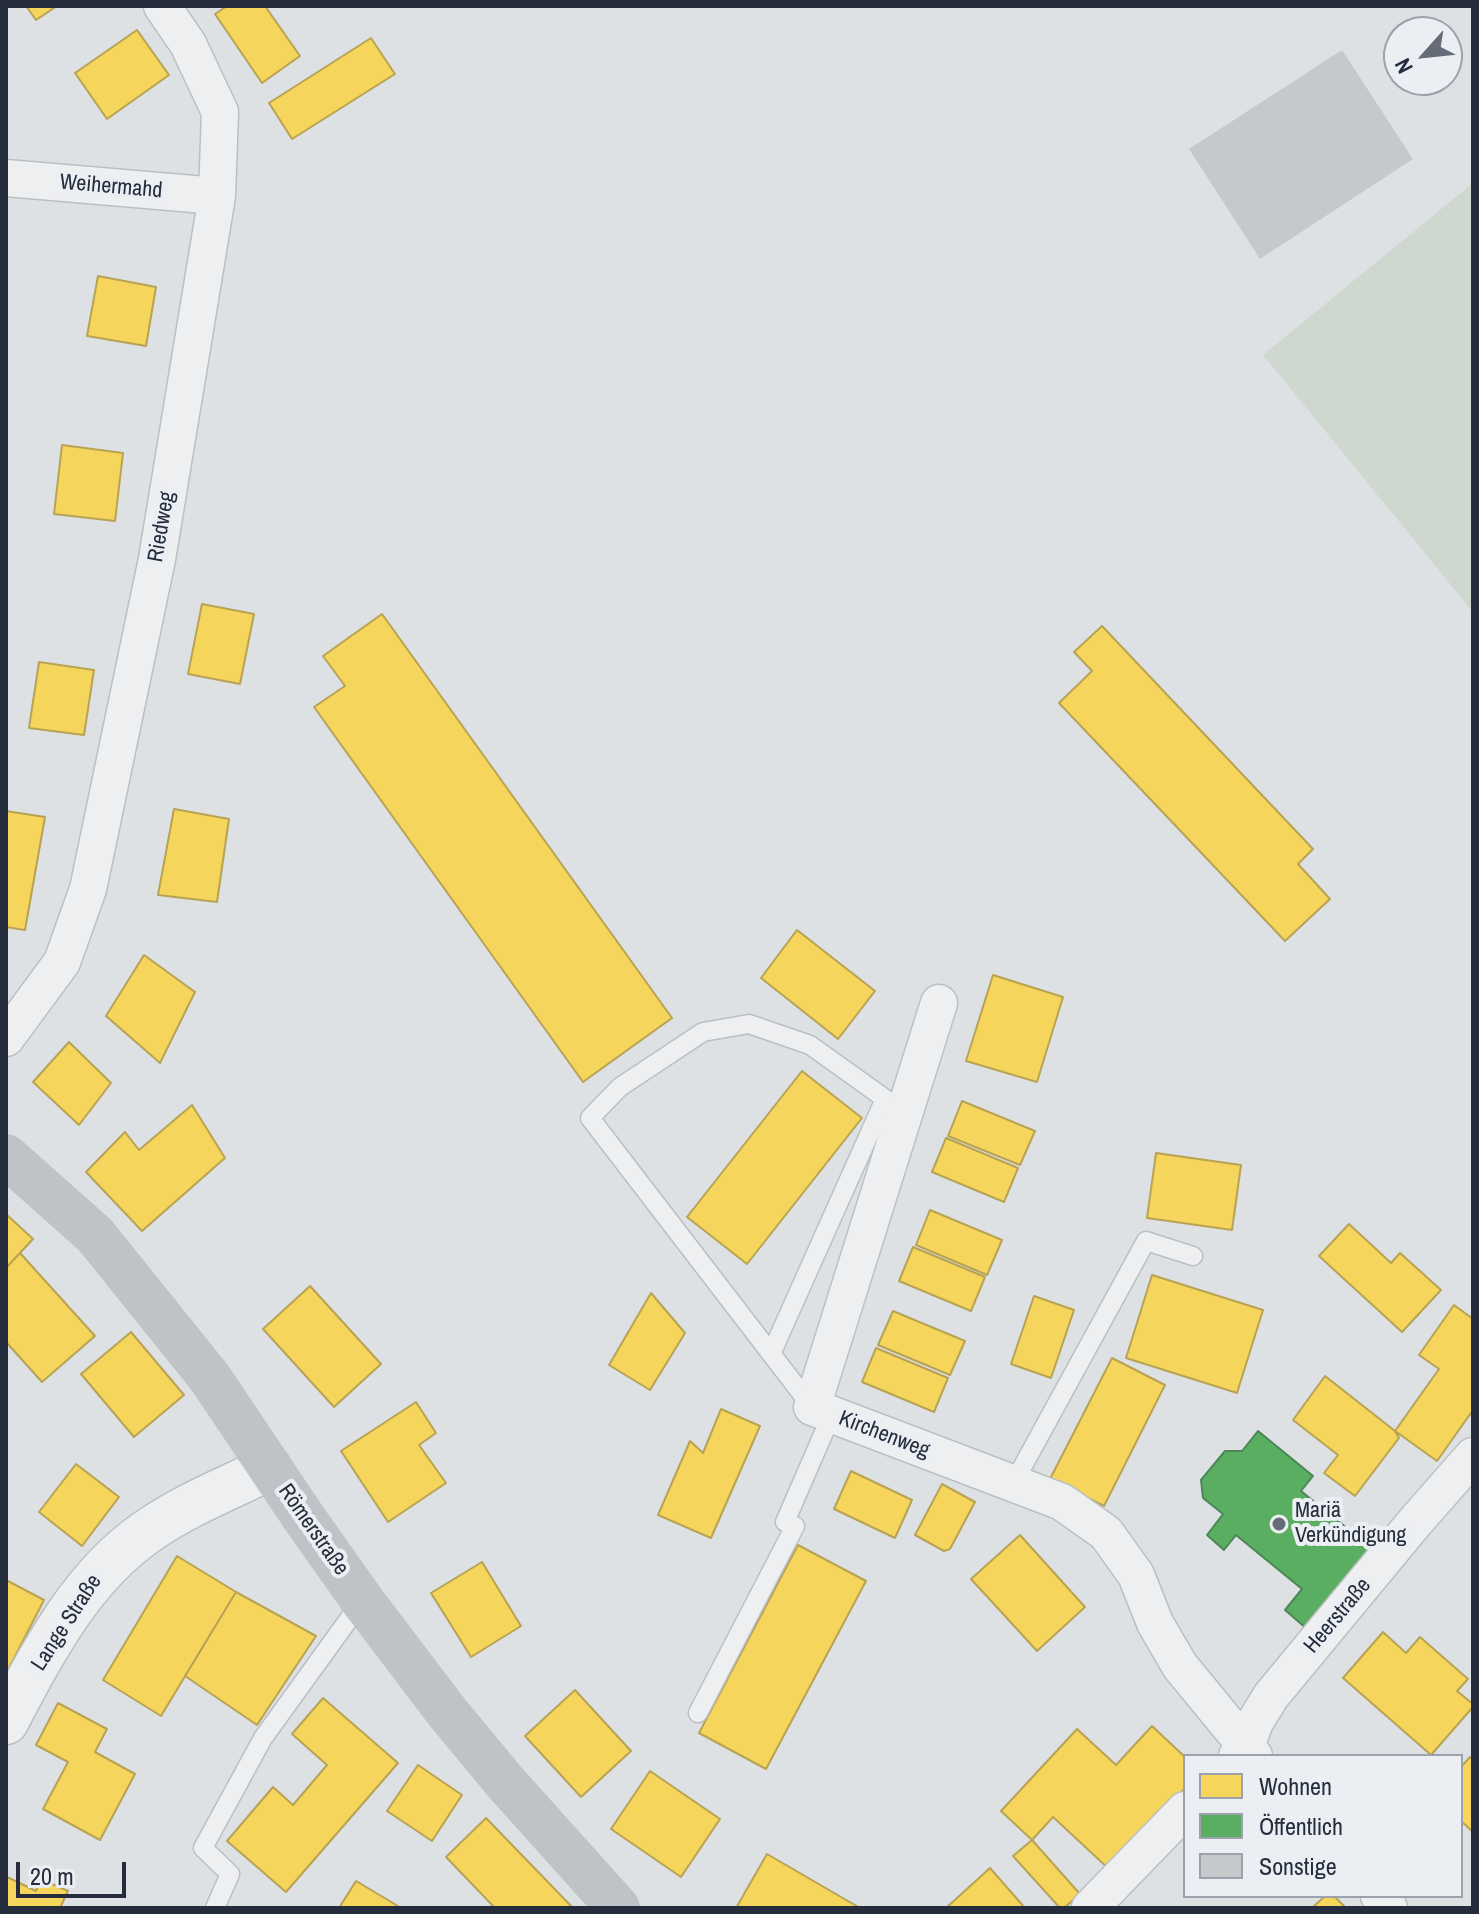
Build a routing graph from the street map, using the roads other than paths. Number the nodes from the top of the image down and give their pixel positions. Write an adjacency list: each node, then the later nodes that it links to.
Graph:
1 (162, 6): 3 (street, Riedweg)
2 (6, 178): 3 (street, Weihermahd)
3 (217, 196): 5 (street, Riedweg)
4 (939, 1003): 6 (street, Kirchenweg)
5 (6, 1038)
6 (895, 1106): 9 (lane); 9 (lane); 10 (street, Kirchenweg)
7 (6, 1156): 12 (main road, Römerstraße)
8 (1193, 1256): 13 (lane)
9 (771, 1354): 10 (lane)
10 (822, 1411): 13 (street, Kirchenweg); 15 (lane)
11 (1473, 1456): 17 (street, Heerstraße)
12 (269, 1468): 14 (main road, Römerstraße); 16 (street, Lange Straße)
13 (1013, 1484): 17 (street, Kirchenweg)
14 (362, 1600): 19 (lane); 20 (main road, Römerstraße)
15 (698, 1713)
16 (6, 1722)
17 (1246, 1753)
18 (1183, 1812): 21 (street)
19 (215, 1908)
20 (618, 1908)
21 (1090, 1908)

